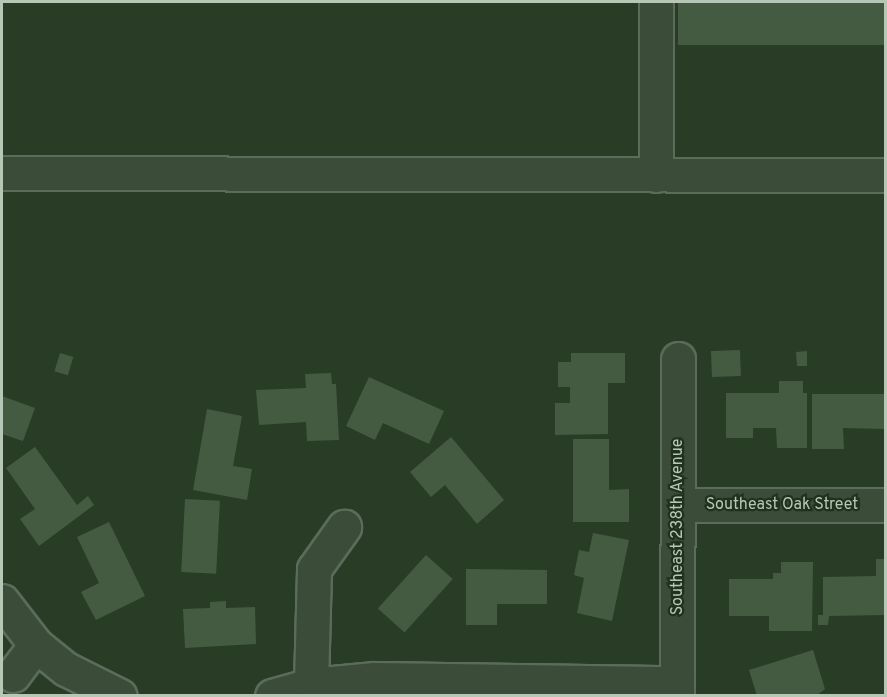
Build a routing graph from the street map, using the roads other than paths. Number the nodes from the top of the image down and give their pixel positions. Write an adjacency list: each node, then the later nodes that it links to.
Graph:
1 (656, 2): 3 (street)
2 (2, 172): 3 (street)
3 (656, 175): 4 (street)
4 (885, 175)
5 (678, 359): 7 (street, Southeast 238th Avenue)
6 (885, 505): 7 (street, Southeast Oak Street)
7 (678, 506): 13 (street, Southeast 238th Avenue)
8 (344, 527): 12 (street)
9 (2, 601): 10 (street)
10 (36, 645): 11 (street); 14 (street)
11 (13, 675)
12 (311, 686): 13 (street); 15 (street)
13 (677, 689)
14 (120, 696)
15 (272, 696)

